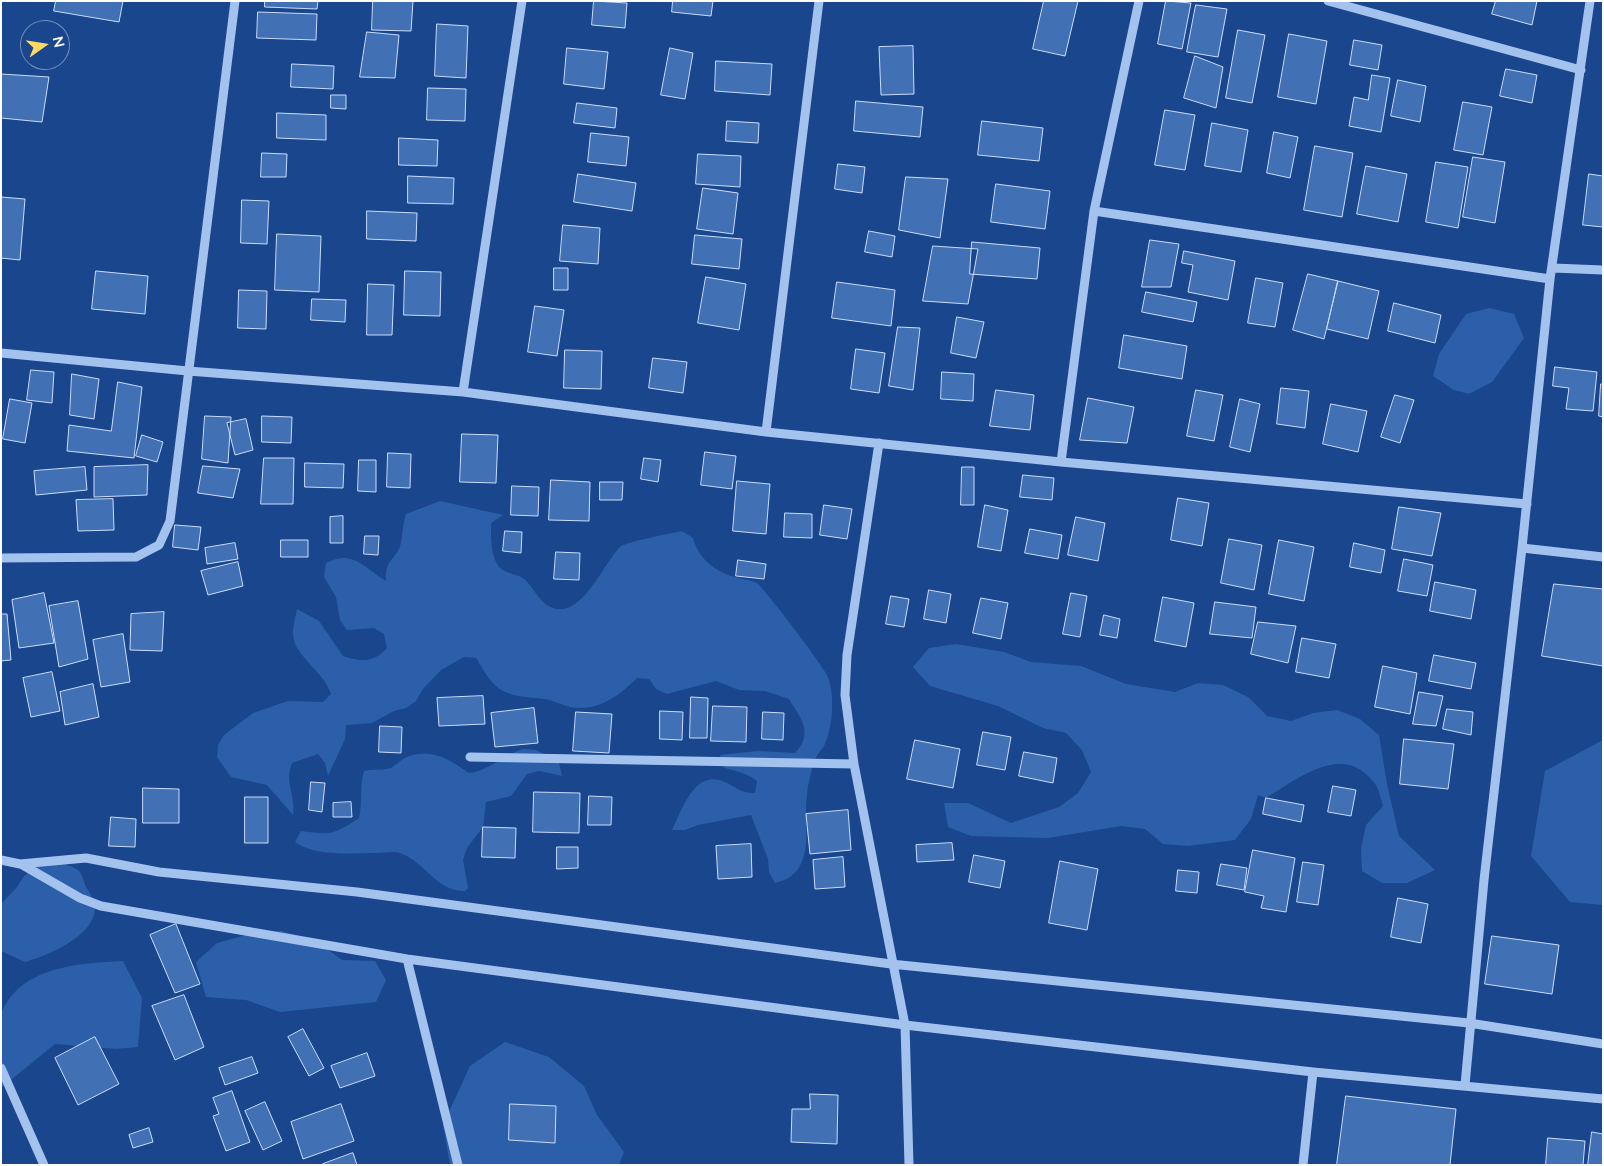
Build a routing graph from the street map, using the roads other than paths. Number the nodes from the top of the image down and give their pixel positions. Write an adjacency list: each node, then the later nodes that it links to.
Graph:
1 (235, 1): 13 (street)
2 (522, 1): 14 (street)
3 (819, 1): 15 (street)
4 (1138, 1): 8 (street)
5 (1328, 1): 7 (street)
6 (1590, 1): 7 (street)
7 (1581, 70): 9 (street)
8 (1094, 211): 11 (street); 17 (street)
9 (1553, 268): 10 (street); 11 (street)
10 (1603, 270)
11 (1550, 280): 18 (street)
12 (1, 353): 13 (street)
13 (188, 371): 14 (street); 21 (street)
14 (464, 392): 15 (street)
15 (766, 432): 16 (street)
16 (879, 443): 17 (street); 23 (street)
17 (1061, 462): 18 (street)
18 (1527, 504): 19 (street)
19 (1522, 548): 20 (street); 28 (street)
20 (1603, 557)
21 (1, 558)
22 (470, 757): 23 (street)
23 (854, 764): 27 (street)
24 (1, 860): 25 (street)
25 (20, 864): 26 (street); 27 (street)
26 (408, 959): 29 (street); 36 (street)
27 (891, 964): 28 (street); 29 (street)
28 (1469, 1023): 30 (street); 33 (street)
29 (905, 1025): 32 (street); 37 (street)
30 (1603, 1044)
31 (1, 1068): 35 (street)
32 (1314, 1072): 33 (street); 38 (street)
33 (1464, 1085): 34 (street)
34 (1603, 1100)
35 (44, 1165)
36 (458, 1165)
37 (909, 1165)
38 (1302, 1165)

